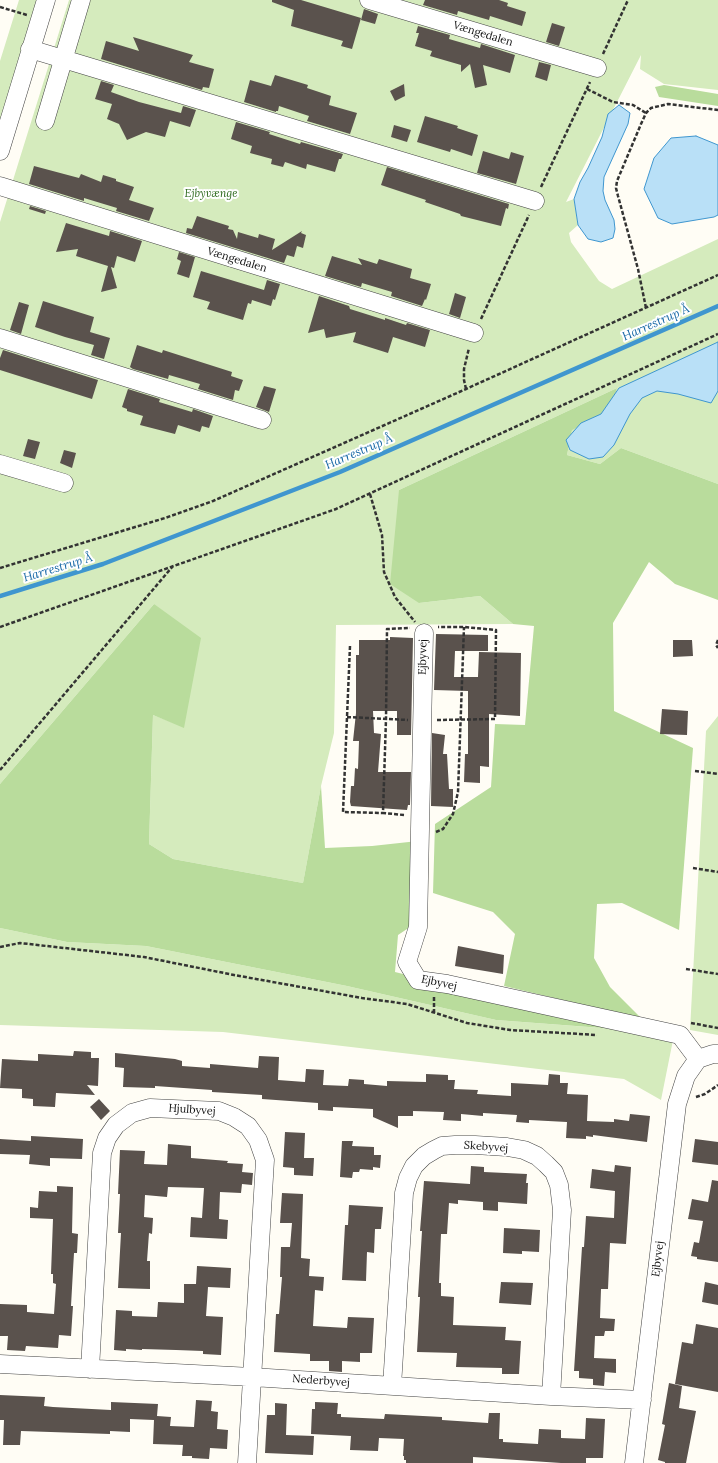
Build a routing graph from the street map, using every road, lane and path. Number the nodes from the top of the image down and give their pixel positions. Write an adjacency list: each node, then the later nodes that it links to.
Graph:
1 (46, 0): 6 (street)
2 (81, 0): 7 (street)
3 (369, 0): 8 (street, Vængedalen)
4 (0, 7): 5 (path)
5 (16, 12)
6 (30, 49): 7 (street); 13 (street)
7 (64, 59): 12 (street); 15 (street)
8 (597, 68)
9 (587, 89): 11 (path)
10 (718, 110): 11 (path)
11 (646, 113): 17 (path)
12 (45, 121)
13 (0, 151)
14 (0, 186): 18 (street, Vængedalen)
15 (535, 201)
16 (718, 275): 17 (path)
17 (646, 308): 26 (path)
18 (474, 334)
19 (718, 334): 24 (path)
20 (0, 338): 21 (street)
21 (262, 420)
22 (0, 464): 23 (street)
23 (64, 483)
24 (370, 494): 25 (path); 29 (path)
25 (174, 566): 27 (path); 37 (path)
26 (0, 568)
27 (0, 627)
28 (464, 627): 29 (path); 36 (path); 36 (path)
29 (422, 630): 34 (path); 35 (street, Ejbyvej)
30 (718, 640): 32 (path)
31 (350, 646): 33 (path)
32 (718, 648)
33 (347, 717): 34 (path); 40 (path)
34 (386, 719): 35 (path); 40 (path)
35 (422, 720): 36 (path); 41 (street, Ejbyvej)
36 (460, 720): 42 (path)
37 (0, 770)
38 (695, 771): 39 (path)
39 (718, 774)
40 (383, 813): 41 (path)
41 (420, 816): 42 (street, Ejbyvej)
42 (420, 838): 52 (street, Ejbyvej)
43 (693, 868): 44 (path)
44 (718, 872)
45 (0, 947): 50 (path)
46 (686, 969): 47 (path)
47 (718, 974)
48 (690, 1023): 49 (path)
49 (718, 1028)
50 (603, 1035)
51 (718, 1054): 52 (street)
52 (698, 1059): 58 (street, Ejbyvej)
53 (0, 1364): 54 (street, Nederbyvej)
54 (90, 1369): 55 (street, Nederbyvej); 55 (street, Hjulbyvej)
55 (252, 1377): 56 (street, Nederbyvej); 59 (street, Hjulbyvej)
56 (392, 1386): 57 (street, Nederbyvej); 57 (street, Skebyvej)
57 (551, 1396): 58 (street, Nederbyvej)
58 (642, 1400): 60 (street, Ejbyvej)
59 (247, 1463)
60 (634, 1463)

